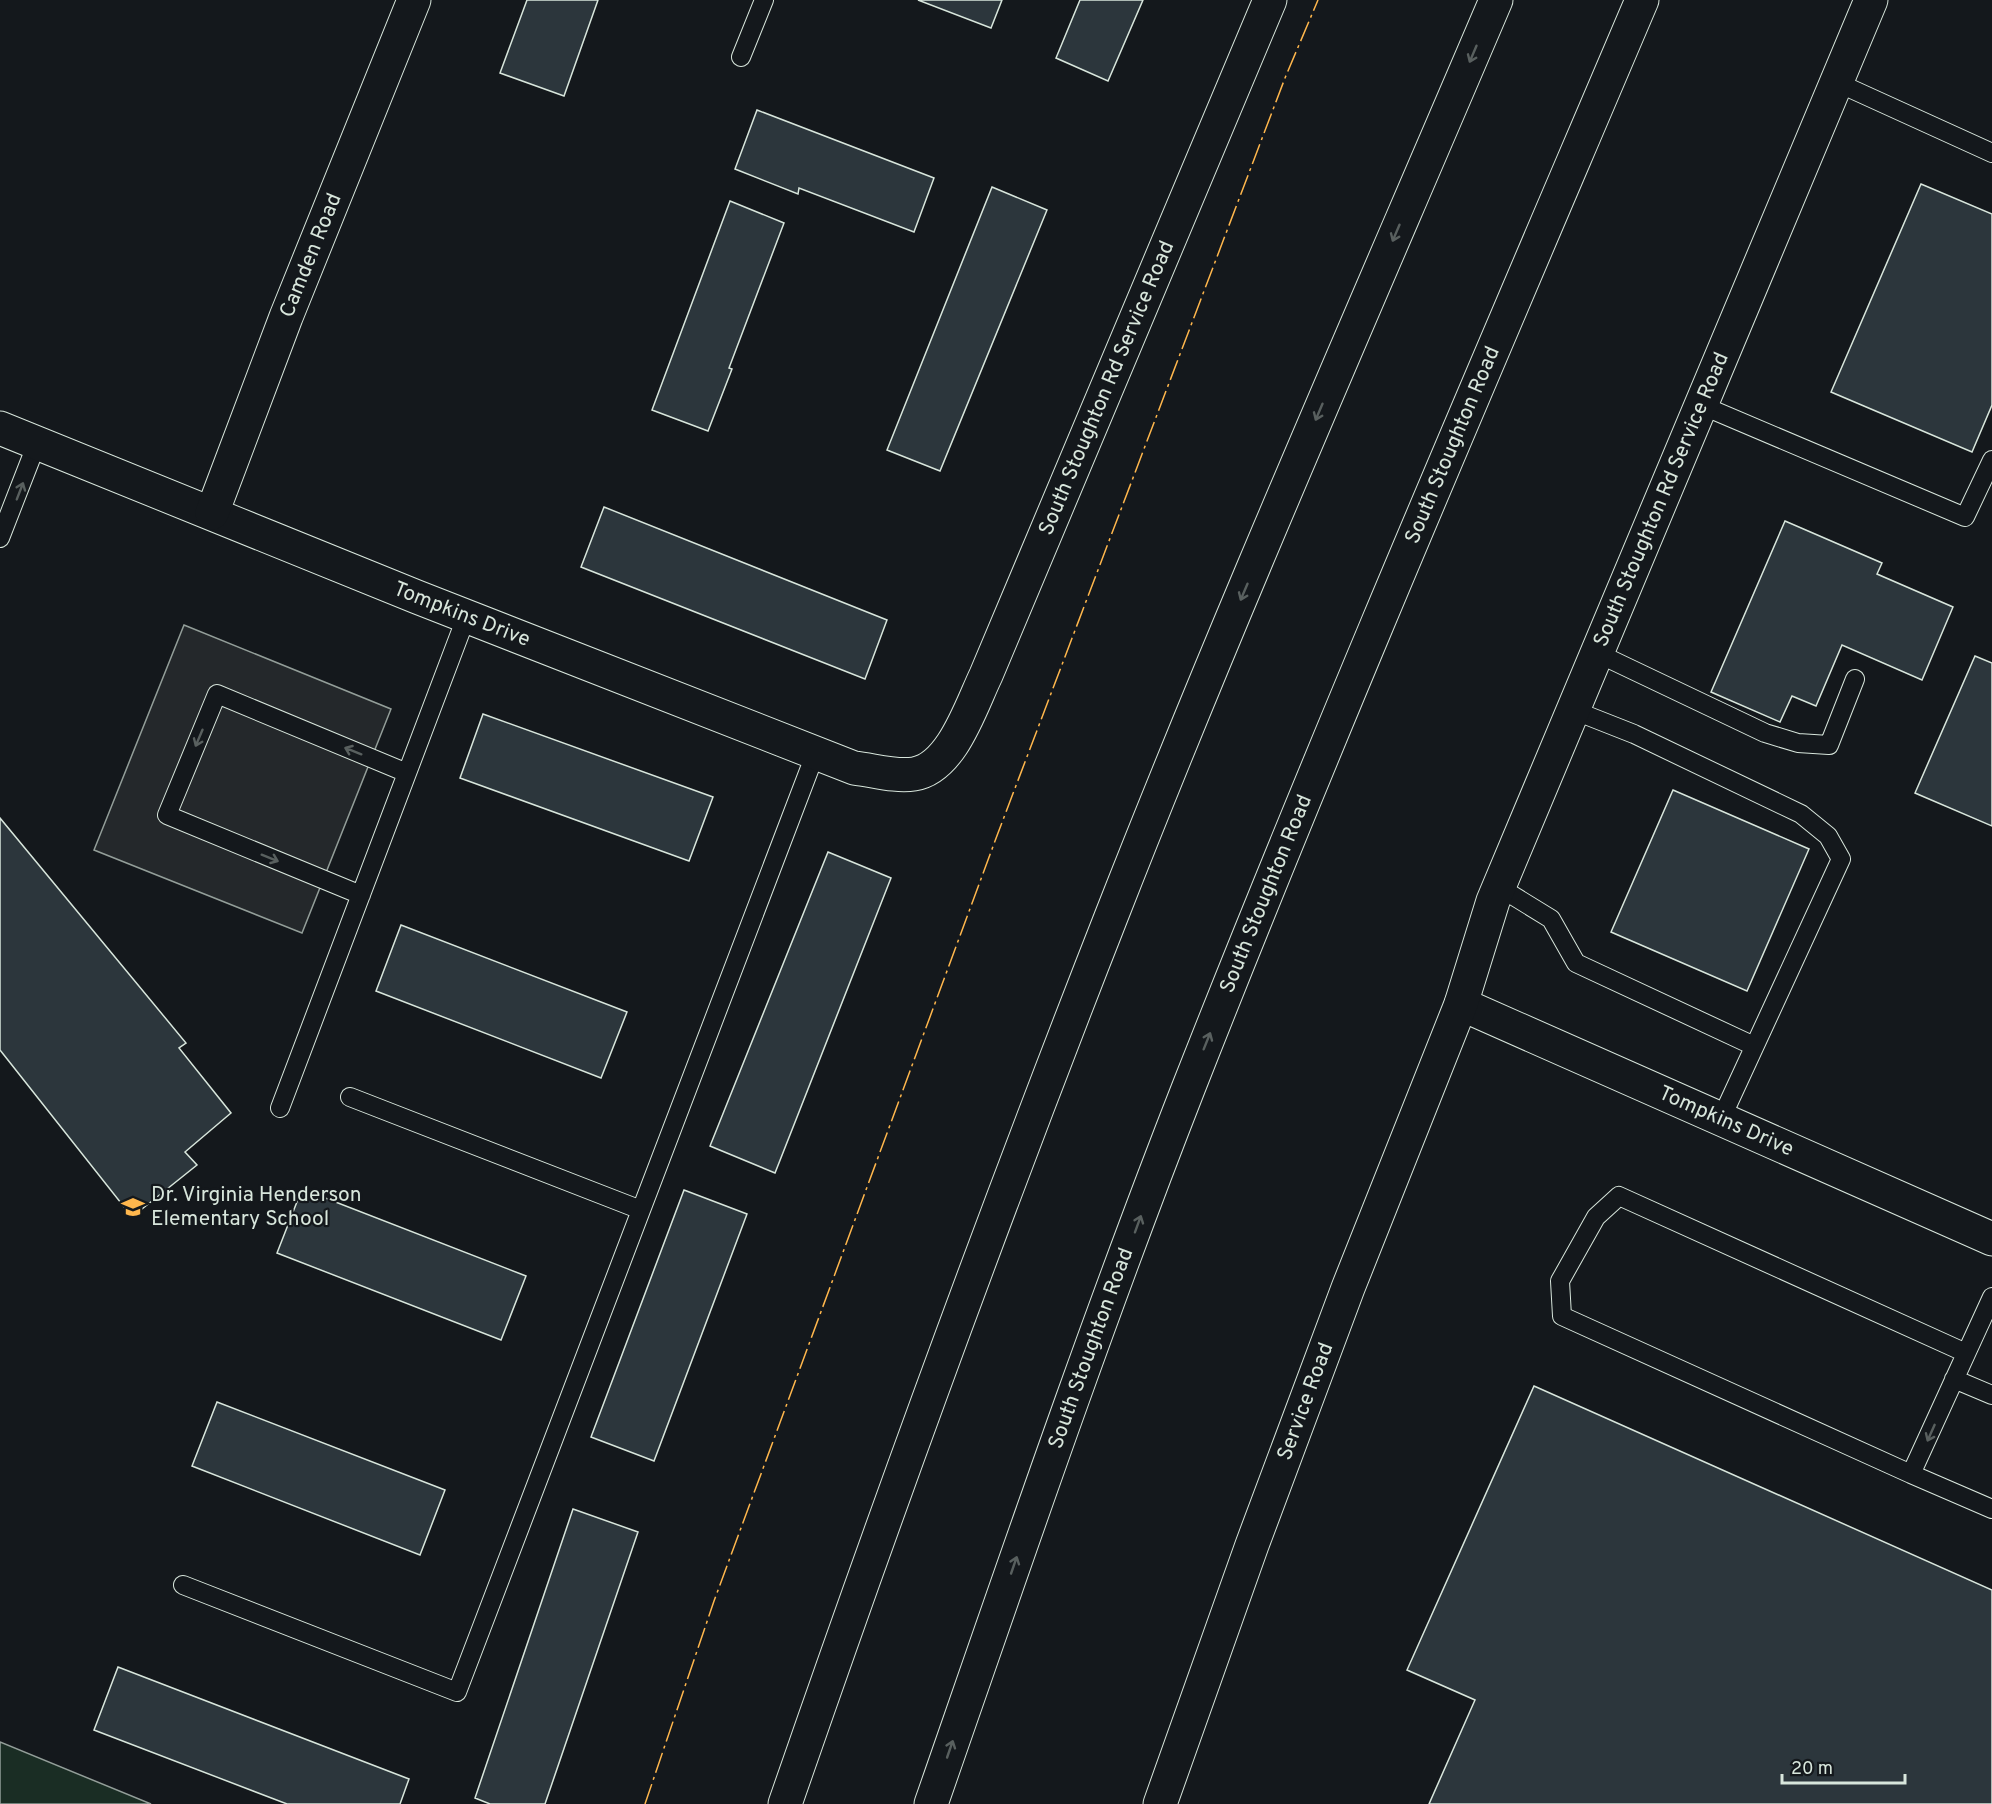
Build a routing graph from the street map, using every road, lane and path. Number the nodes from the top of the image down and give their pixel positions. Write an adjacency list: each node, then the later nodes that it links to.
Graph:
1 (414, 0): 14 (street, Camden Road)
2 (764, 0): 7 (lane)
3 (1270, 0): 21 (street, South Stoughton Rd Service Road)
4 (1496, 0): 39 (street, one-way to 39)
5 (1642, 0): 40 (street, South Stoughton Road, one-way to 5)
6 (1870, 0): 8 (street, South Stoughton Rd Service Road)
7 (741, 57)
8 (1836, 82): 9 (lane); 10 (street, South Stoughton Rd Service Road)
9 (1992, 153)
10 (1701, 405): 13 (lane); 17 (street, South Stoughton Rd Service Road)
11 (0, 428): 12 (street, Tompkins Drive)
12 (37, 443): 14 (street, Tompkins Drive); 15 (lane, one-way to 12)
13 (1992, 460)
14 (212, 513): 16 (street, Tompkins Drive)
15 (0, 538)
16 (467, 615): 20 (street, Tompkins Drive); 22 (lane)
17 (1597, 653): 18 (lane); 19 (street, South Stoughton Rd Service Road)
18 (1855, 679)
19 (1573, 710): 23 (street, South Stoughton Rd Service Road); 26 (lane)
20 (816, 752): 21 (street, Tompkins Drive); 30 (lane)
21 (928, 768)
22 (407, 773): 24 (lane); 24 (lane, one-way to 24)
23 (1499, 887): 25 (street, South Stoughton Rd Service Road); 26 (lane)
24 (361, 895): 28 (lane)
25 (1461, 1004): 29 (street, Tompkins Drive); 41 (street, Service Road)
26 (1754, 1046): 29 (lane)
27 (350, 1097): 30 (lane)
28 (280, 1108)
29 (1721, 1119): 31 (street, Tompkins Drive)
30 (641, 1210): 38 (lane)
31 (1992, 1239)
32 (1992, 1297): 33 (lane)
33 (1966, 1353): 34 (lane); 36 (lane)
34 (1954, 1379): 35 (lane); 36 (lane, one-way to 36)
35 (1992, 1395)
36 (1911, 1474): 37 (lane)
37 (1992, 1509)
38 (183, 1585)
39 (785, 1804)
40 (931, 1804)
41 (1160, 1804)

